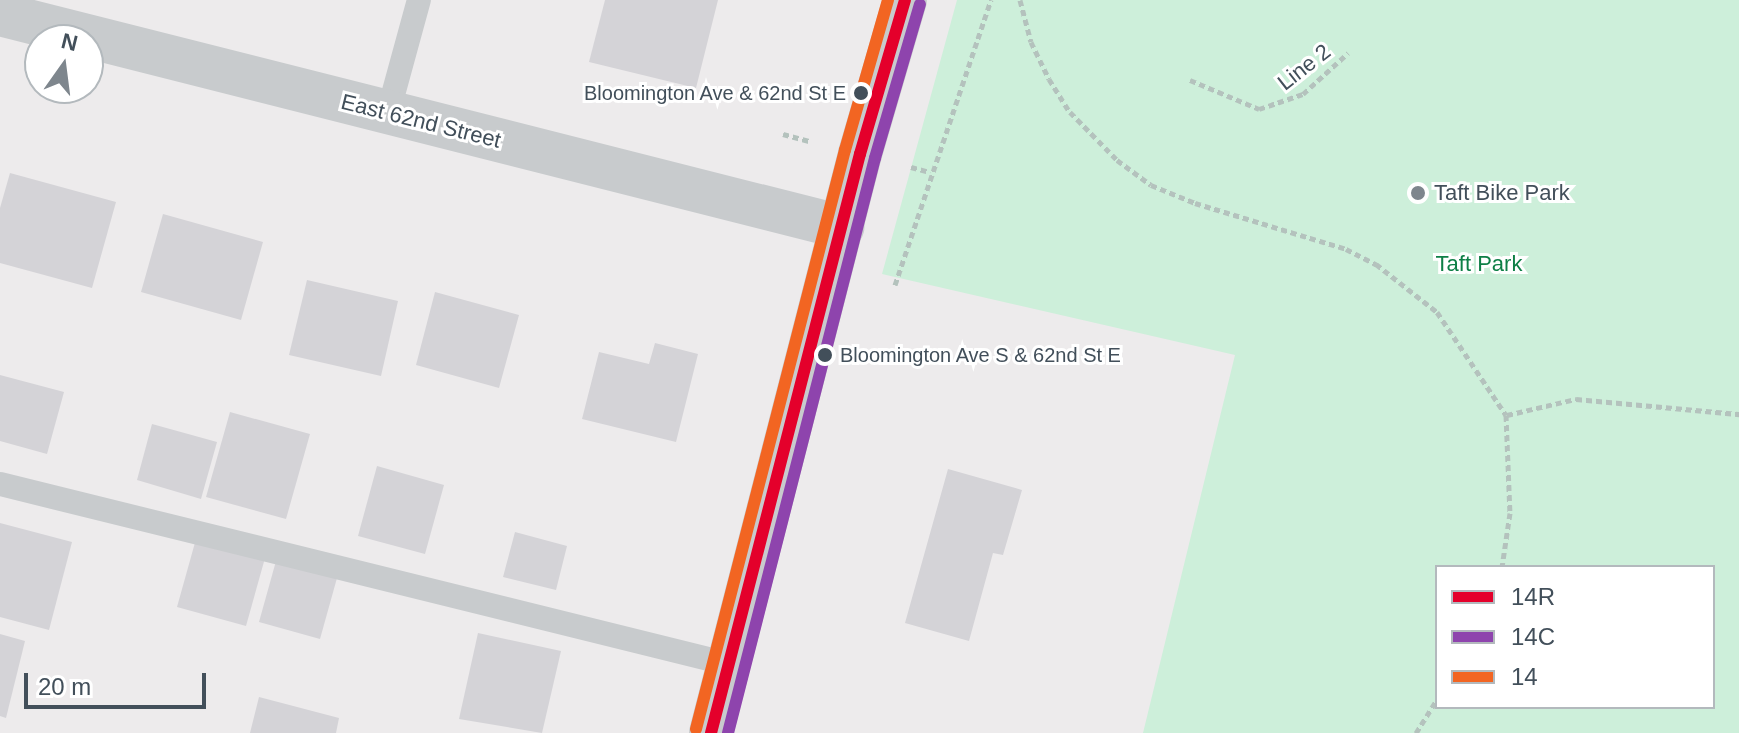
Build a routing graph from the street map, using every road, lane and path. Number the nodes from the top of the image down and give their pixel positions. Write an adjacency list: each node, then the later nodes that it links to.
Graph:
1 (419, 0): 8 (lane)
2 (905, 0): 9 (street)
3 (991, 0): 10 (path)
4 (1020, 0): 12 (path)
5 (0, 14): 8 (street, East 62nd Street)
6 (1348, 53): 7 (path, Line 2)
7 (1190, 80)
8 (388, 113): 9 (street, East 62nd Street)
9 (842, 227): 15 (street)
10 (895, 285)
11 (1739, 414): 12 (path)
12 (1506, 415): 14 (path)
13 (0, 484): 15 (lane)
14 (1502, 565)
15 (729, 664): 17 (street)
16 (1435, 702): 18 (path)
17 (711, 733)
18 (1416, 733)

